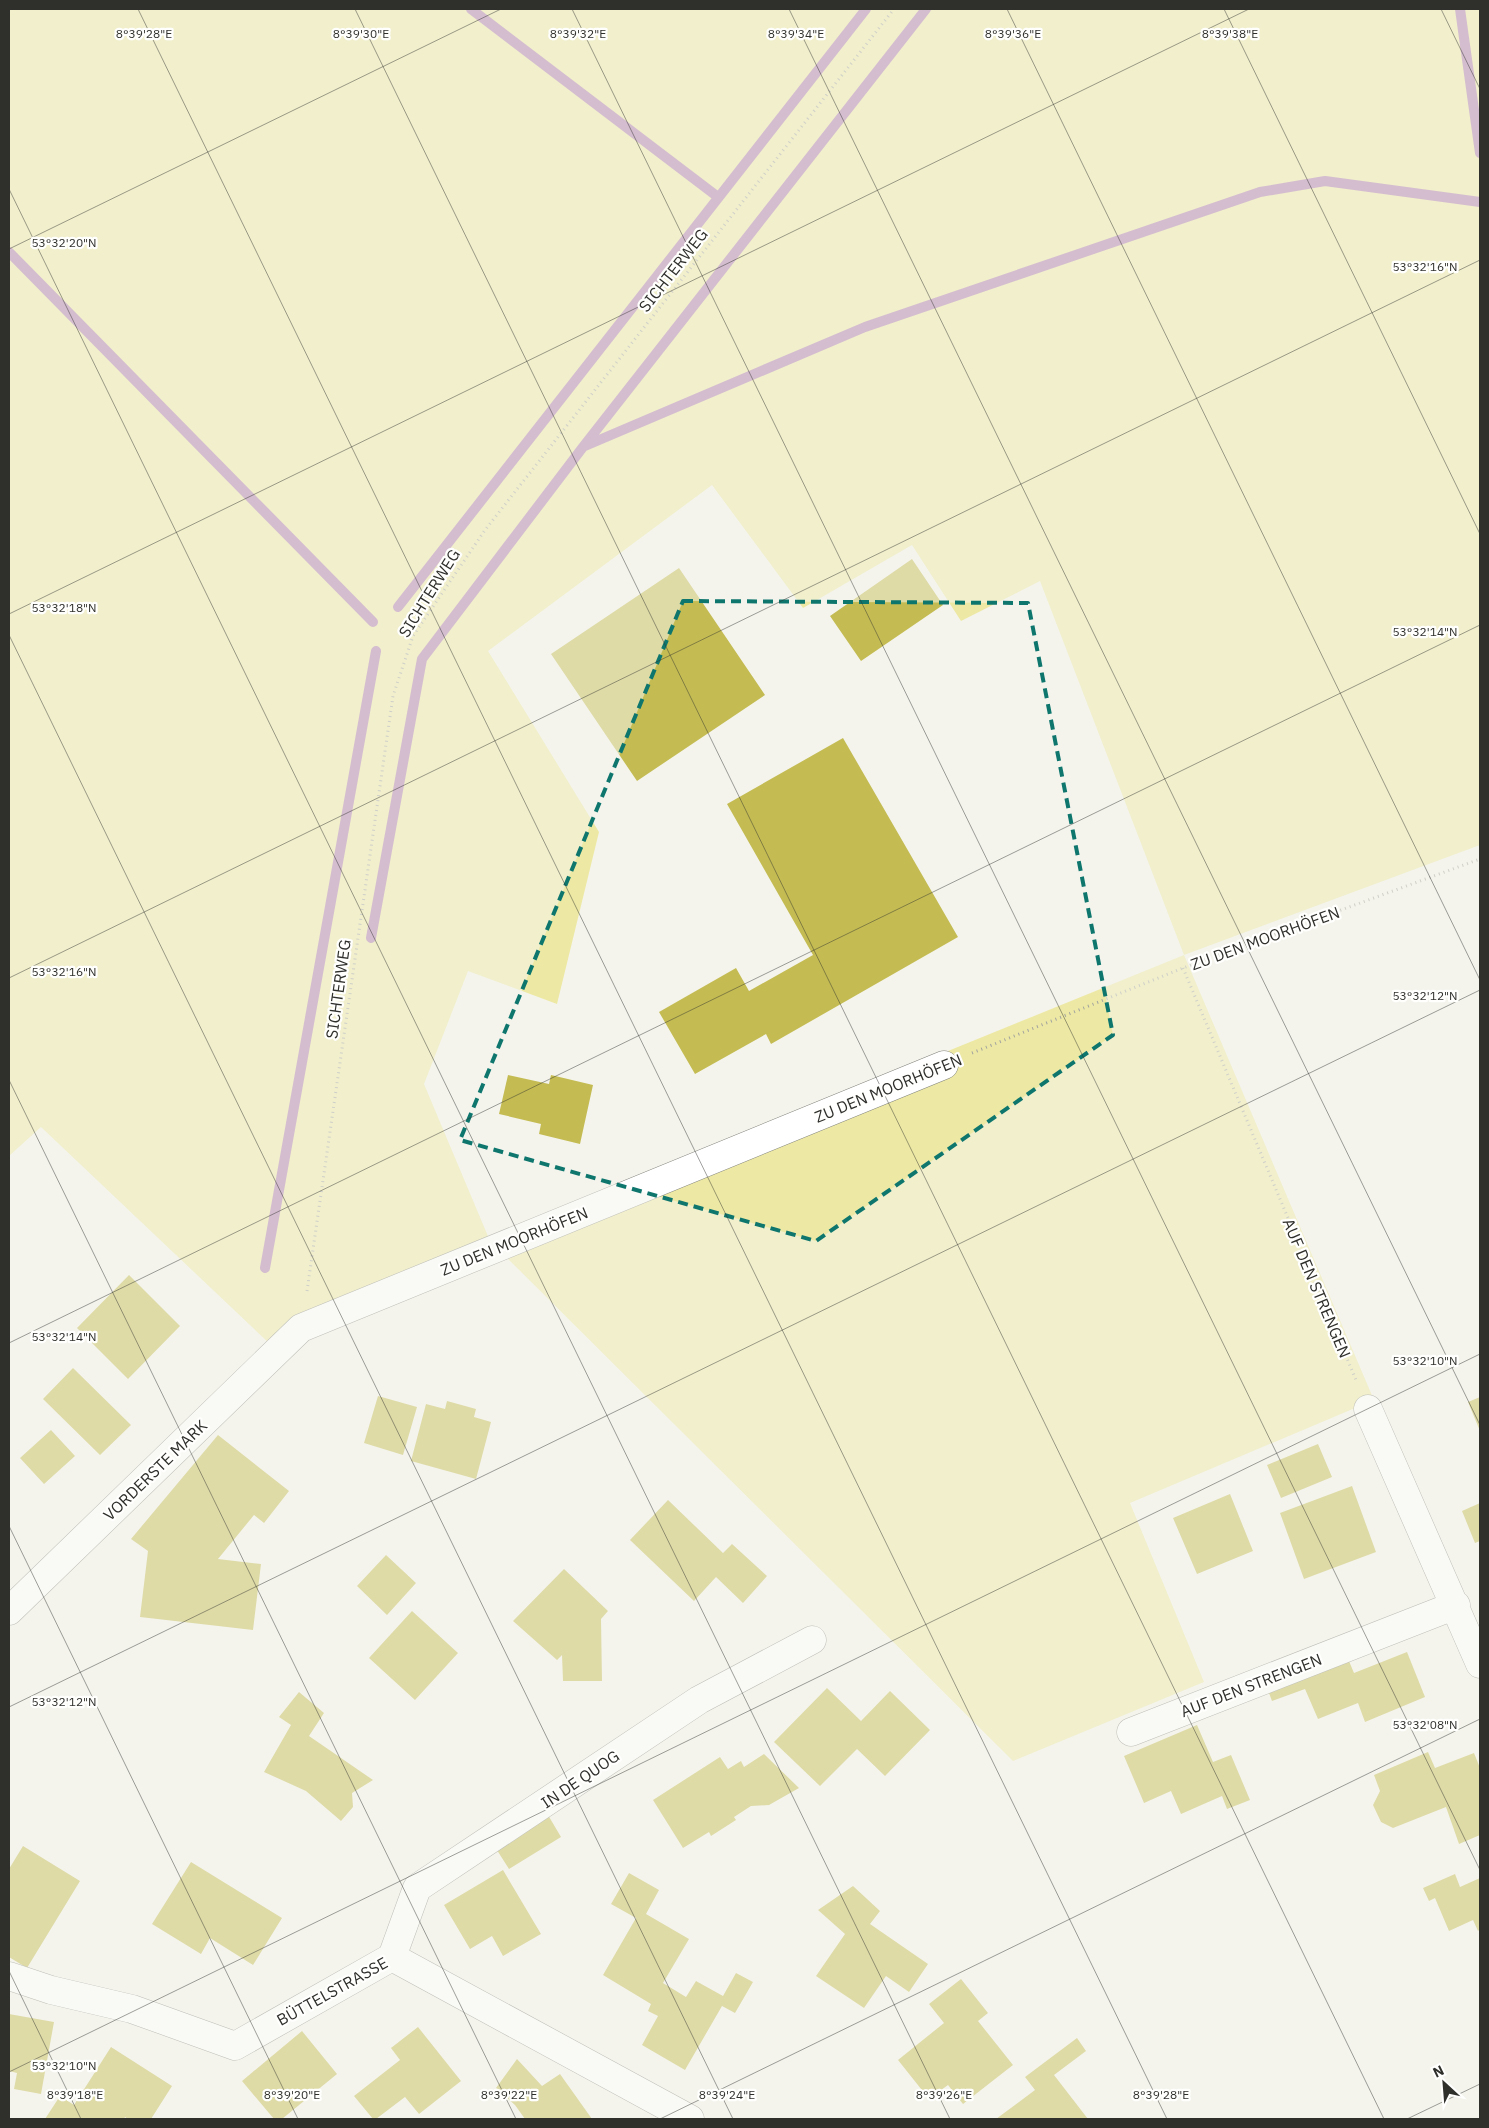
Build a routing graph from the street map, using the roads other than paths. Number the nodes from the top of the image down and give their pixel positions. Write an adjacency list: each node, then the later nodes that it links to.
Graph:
1 (944, 1065): 2 (street, ZU DEN MOORHÖFEN)
2 (301, 1328): 5 (street, VORDERSTE MARK)
3 (1368, 1408): 4 (street)
4 (1456, 1605): 7 (street); 8 (street, AUF DEN STRENGEN)
5 (9, 1611)
6 (812, 1640): 9 (street, IN DE QUOG)
7 (1480, 1664)
8 (1131, 1732)
9 (392, 1957): 10 (street, BÜTTELSTRASSE); 11 (street, BÜTTELSTRASSE)
10 (9, 1976)
11 (690, 2119)

